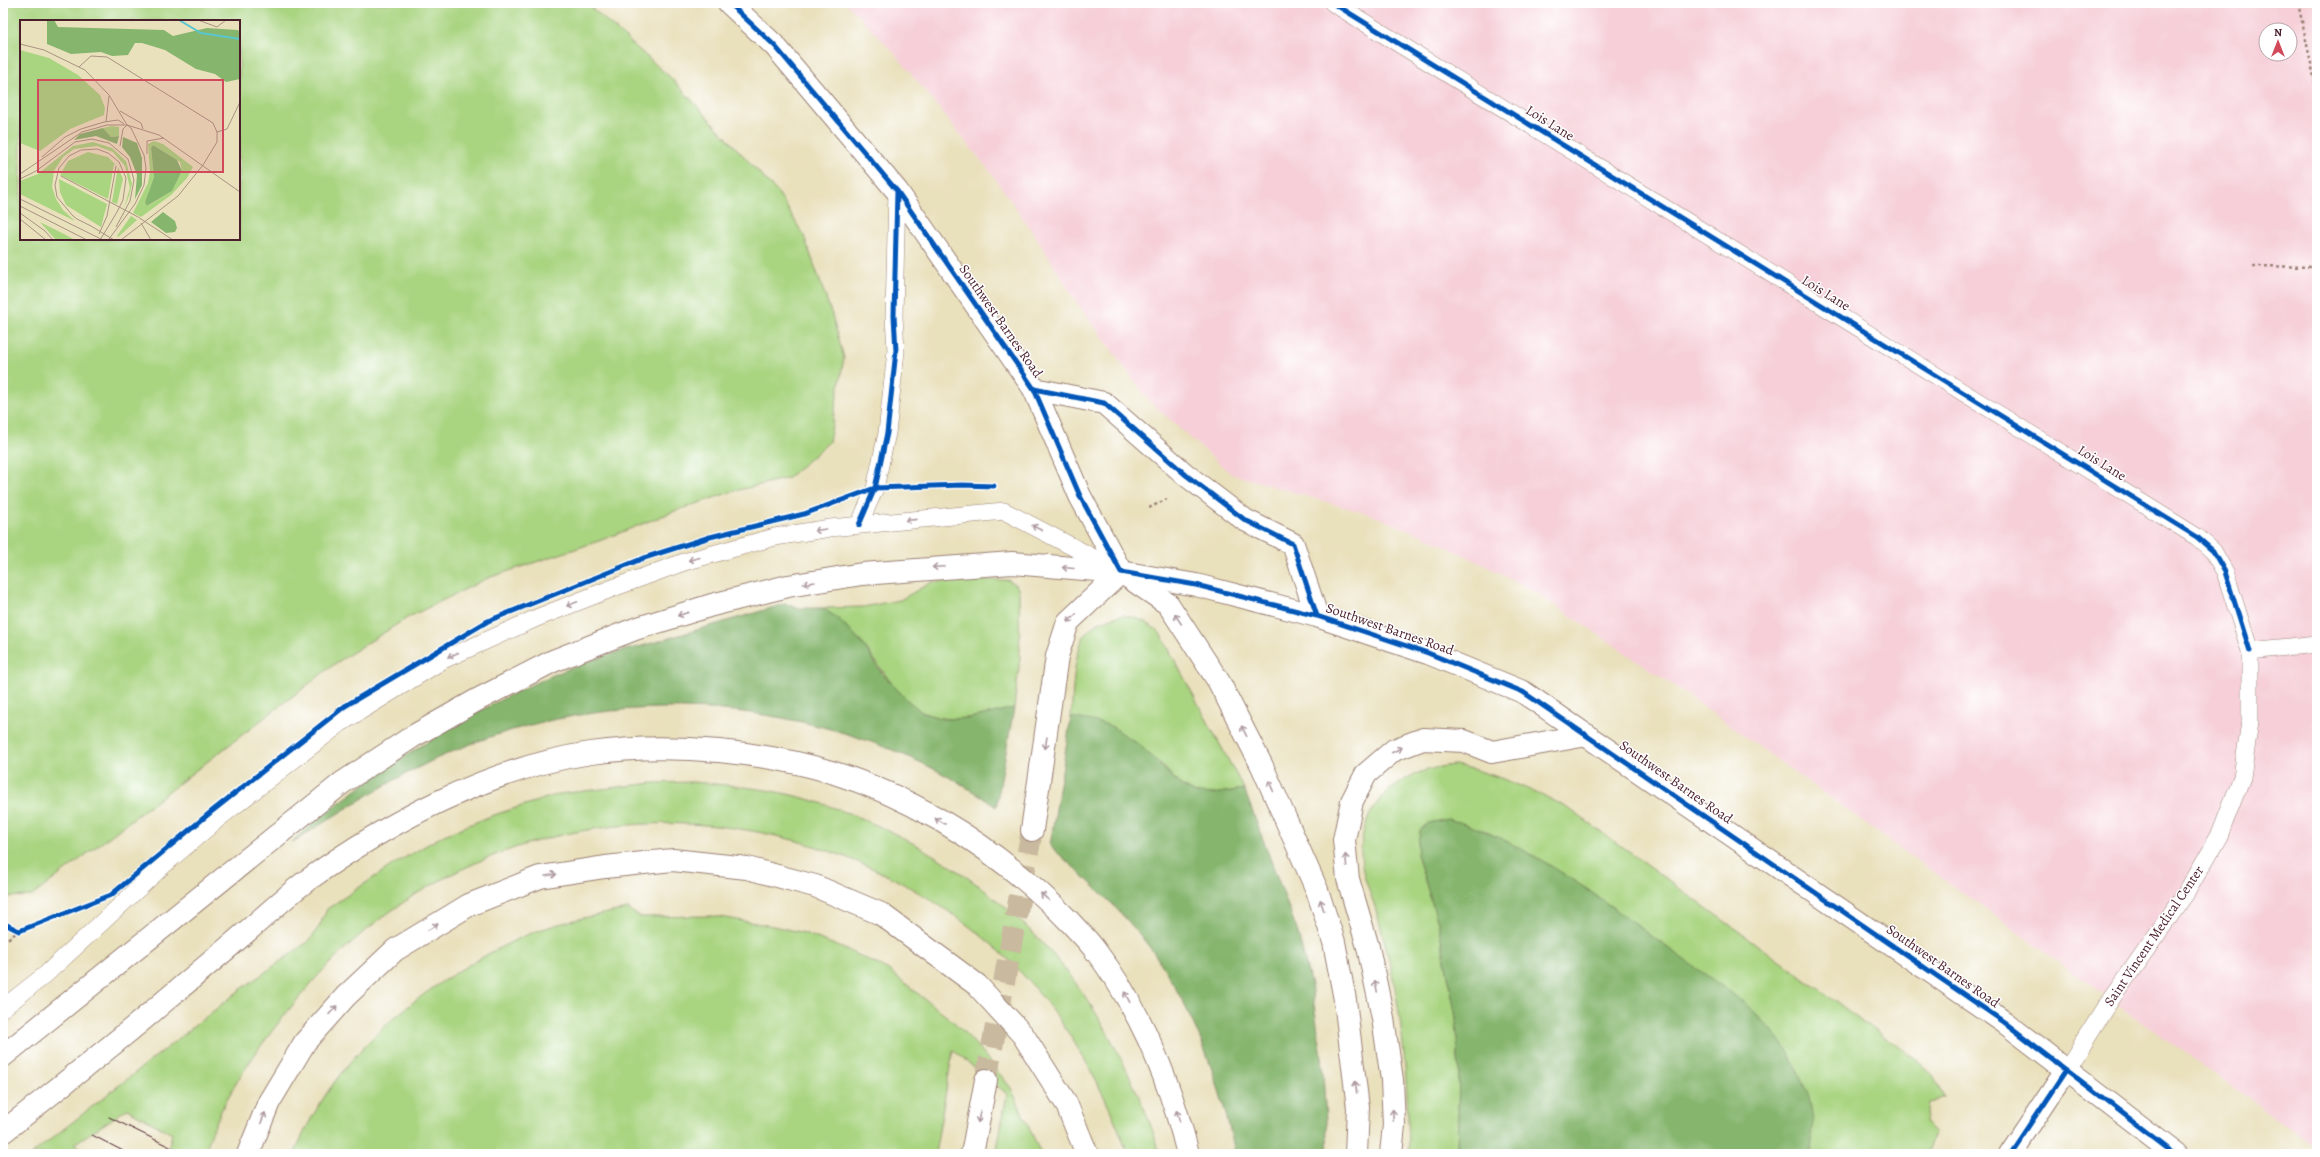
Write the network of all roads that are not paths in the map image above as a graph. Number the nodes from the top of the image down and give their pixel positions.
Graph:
1 (728, 3) edge
2 (1333, 3) edge
3 (897, 191) junction
4 (1034, 389) junction
5 (859, 525) junction
6 (1121, 572) junction
7 (1317, 616) junction
8 (2317, 644) edge
9 (2250, 651) junction
10 (1587, 735) junction
11 (1032, 830) tunnel mouth
12 (3, 1008) edge
13 (3, 1056) edge
14 (2066, 1070) junction
15 (986, 1080) tunnel mouth
16 (3, 1132) edge
17 (248, 1154) edge
18 (972, 1154) edge
19 (1087, 1154) edge
20 (1188, 1154) edge
21 (1356, 1154) edge
22 (1390, 1154) edge
23 (2010, 1154) edge
24 (2176, 1154) edge

1 - 3 main road, Southwest Barnes Road
2 - 9 lane, Lois Lane
3 - 4 main road, Southwest Barnes Road
3 - 5 lane
4 - 6 main road, Southwest Barnes Road
4 - 7 main road
6 -> 5 lane
5 -> 12 lane
6 - 7 main road, Southwest Barnes Road
6 -> 11 main road
6 -> 13 main road
21 -> 6 main road
7 - 10 main road, Southwest Barnes Road
8 - 9 lane
9 - 14 lane, Saint Vincent Medical Center
10 - 14 main road, Southwest Barnes Road
22 -> 10 main road
14 - 23 main road
14 - 24 main road, Southwest Barnes Road
15 -> 18 main road
20 -> 16 main road
17 -> 19 main road

